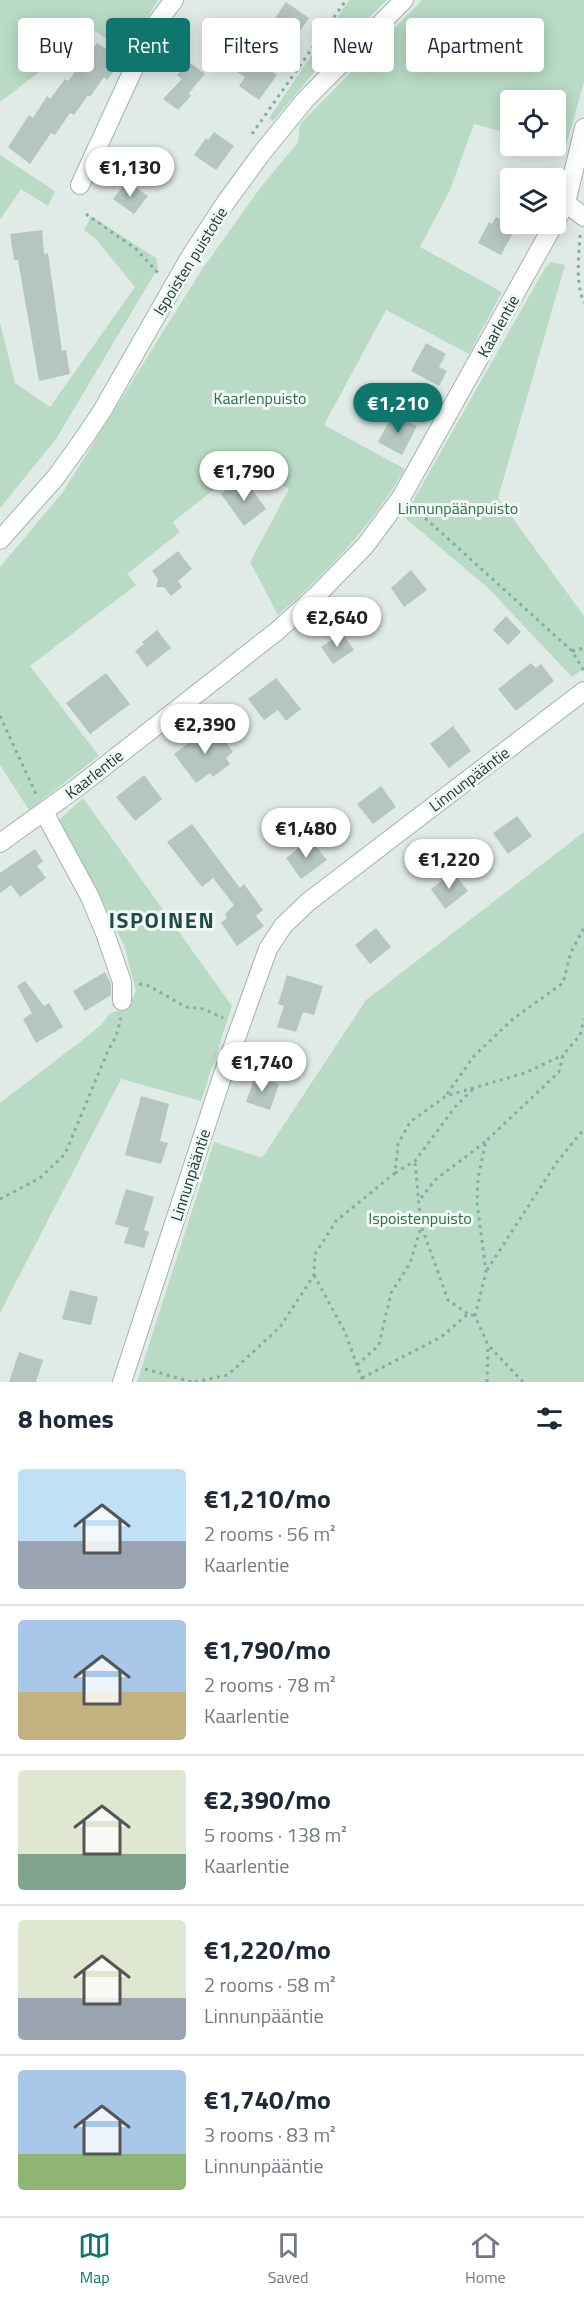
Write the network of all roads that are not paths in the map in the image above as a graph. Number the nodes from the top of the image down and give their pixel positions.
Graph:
1 (174, 0) edge
2 (404, 0) edge
3 (584, 128) edge
4 (80, 185) dead end
5 (566, 202) joint
6 (582, 226) edge
7 (549, 234) edge
8 (0, 540) edge
9 (584, 691) edge
10 (44, 812) junction
11 (0, 843) edge
12 (122, 1001) road end
13 (124, 1377) edge

1 - 4 street
2 - 8 street, Ispoisten puistotie
3 - 5 street, Kaarlentie
5 - 6 street
7 - 10 street, Kaarlentie
9 - 13 street, Linnunpääntie
10 - 11 street, Kaarlentie
10 - 12 street

